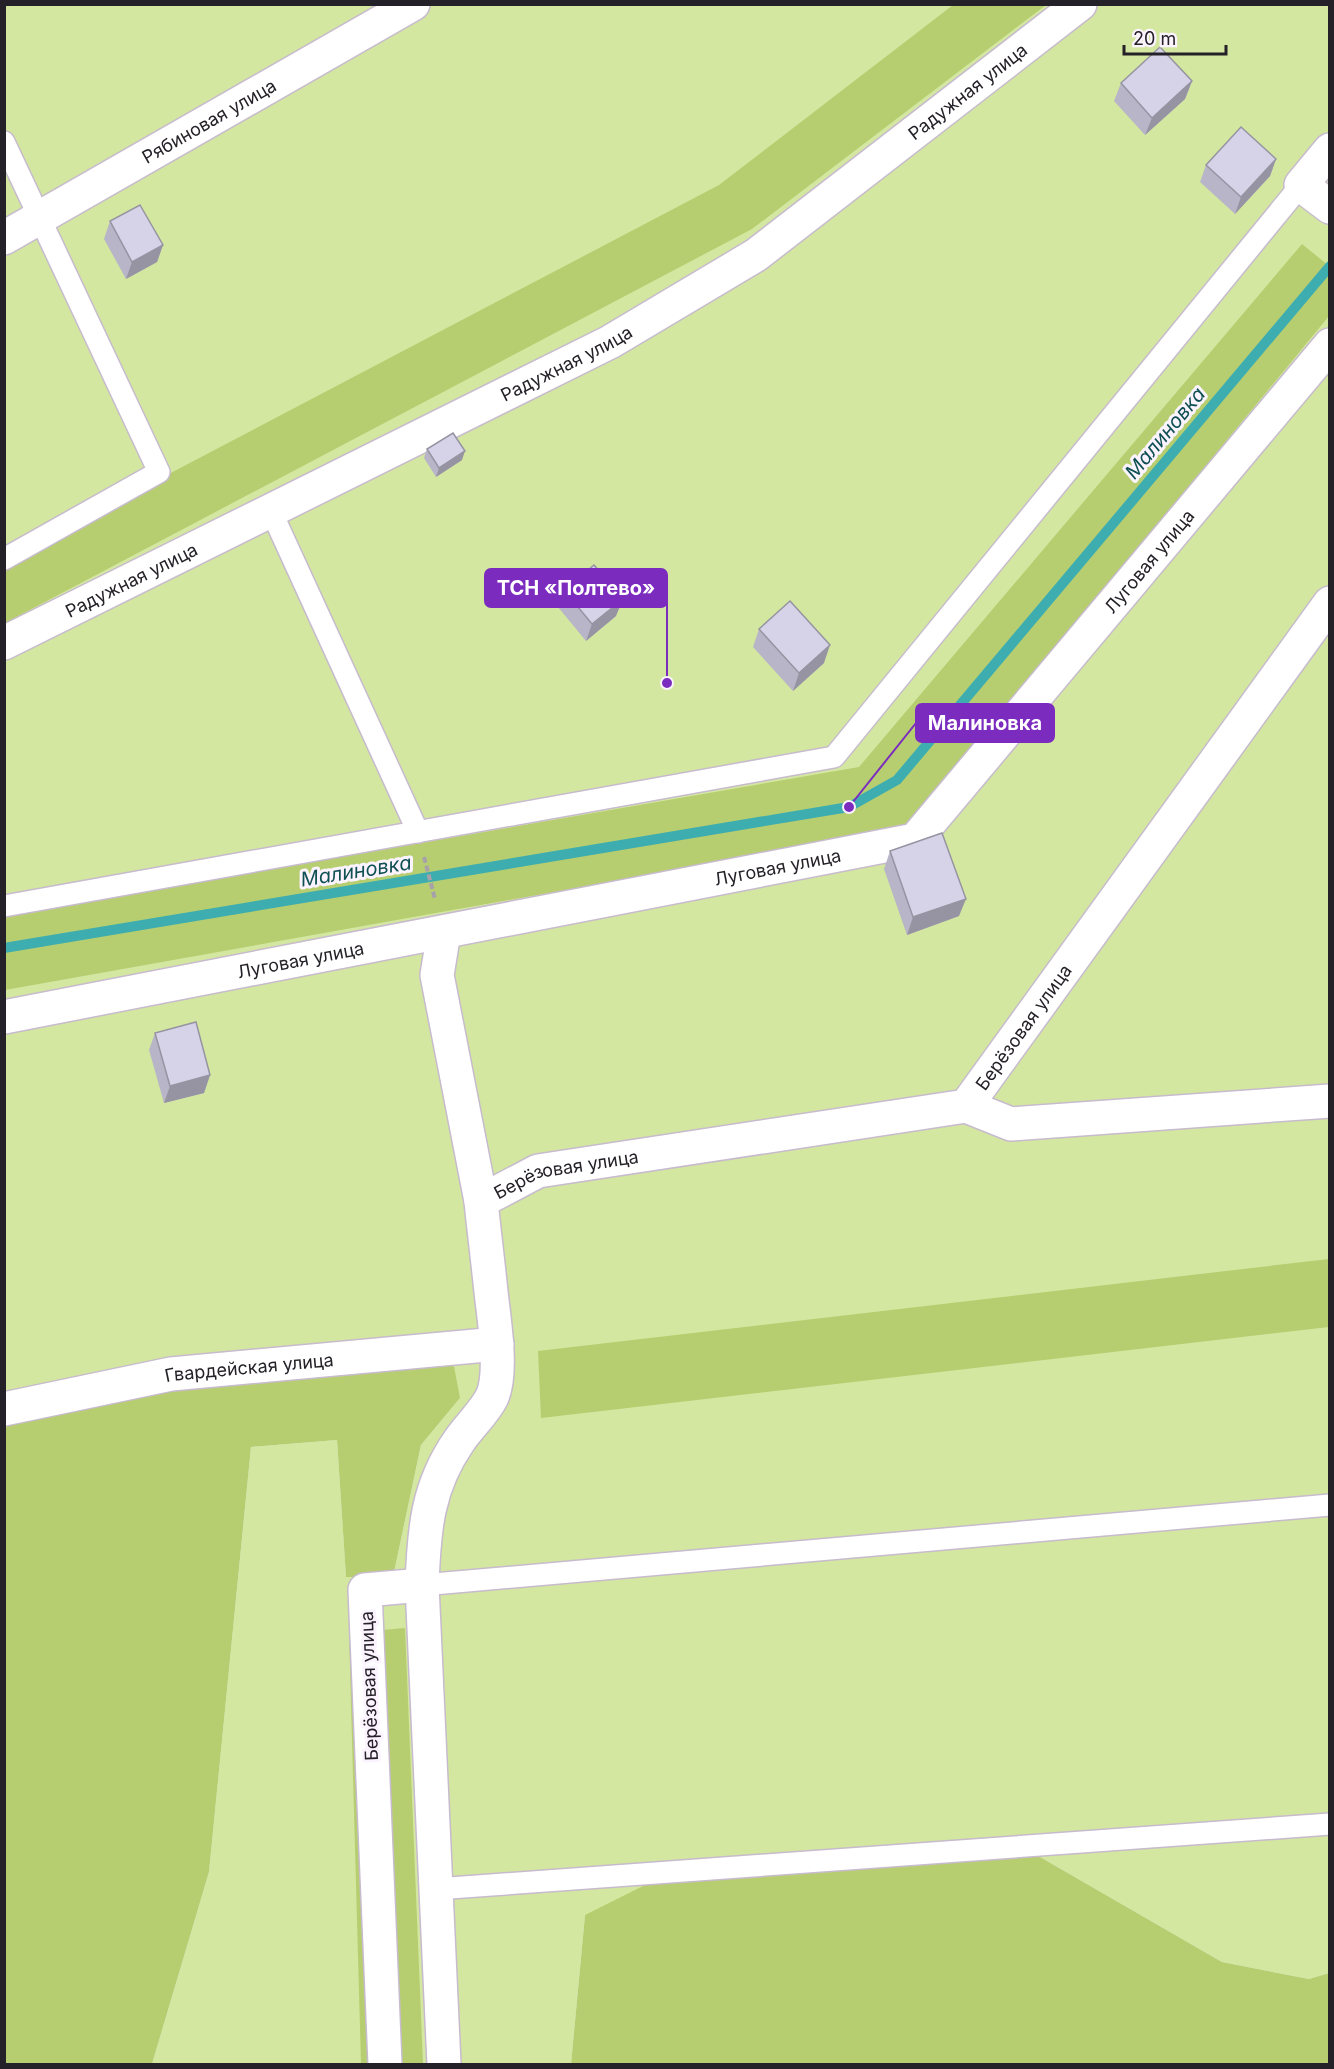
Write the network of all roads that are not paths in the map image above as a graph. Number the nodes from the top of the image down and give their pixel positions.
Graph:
1 (413, 4) edge
2 (1080, 4) edge
3 (4, 142) edge
4 (1329, 150) edge
5 (1301, 185) junction
6 (1329, 207) edge
7 (40, 218) junction
8 (4, 238) edge
9 (1329, 345) edge
10 (271, 511) junction
11 (4, 559) edge
12 (1329, 603) edge
13 (4, 643) edge
14 (418, 832) junction
15 (4, 906) edge
16 (444, 932) junction
17 (4, 1017) edge
18 (1329, 1101) edge
19 (966, 1106) junction
20 (481, 1201) junction
21 (497, 1344) junction
22 (4, 1409) edge
23 (1329, 1505) edge
24 (422, 1585) junction
25 (1329, 1824) edge
26 (436, 1889) junction
27 (385, 2064) edge
28 (444, 2064) edge

1 - 7 street, Рябиновая улица
2 - 10 street, Радужная улица
3 - 7 lane
4 - 5 street
5 - 6 street
5 - 14 lane
7 - 8 street, Рябиновая улица
7 - 11 lane
9 - 16 street, Луговая улица
10 - 13 street, Радужная улица
10 - 14 lane
12 - 19 street, Берёзовая улица
14 - 15 lane
16 - 17 street, Луговая улица
16 - 20 street
18 - 19 street
19 - 20 street, Берёзовая улица
20 - 21 street, Берёзовая улица
21 - 22 street, Гвардейская улица
21 - 24 street, Берёзовая улица
23 - 24 lane
24 - 26 street
24 - 27 street, Берёзовая улица
25 - 26 lane
26 - 28 street

